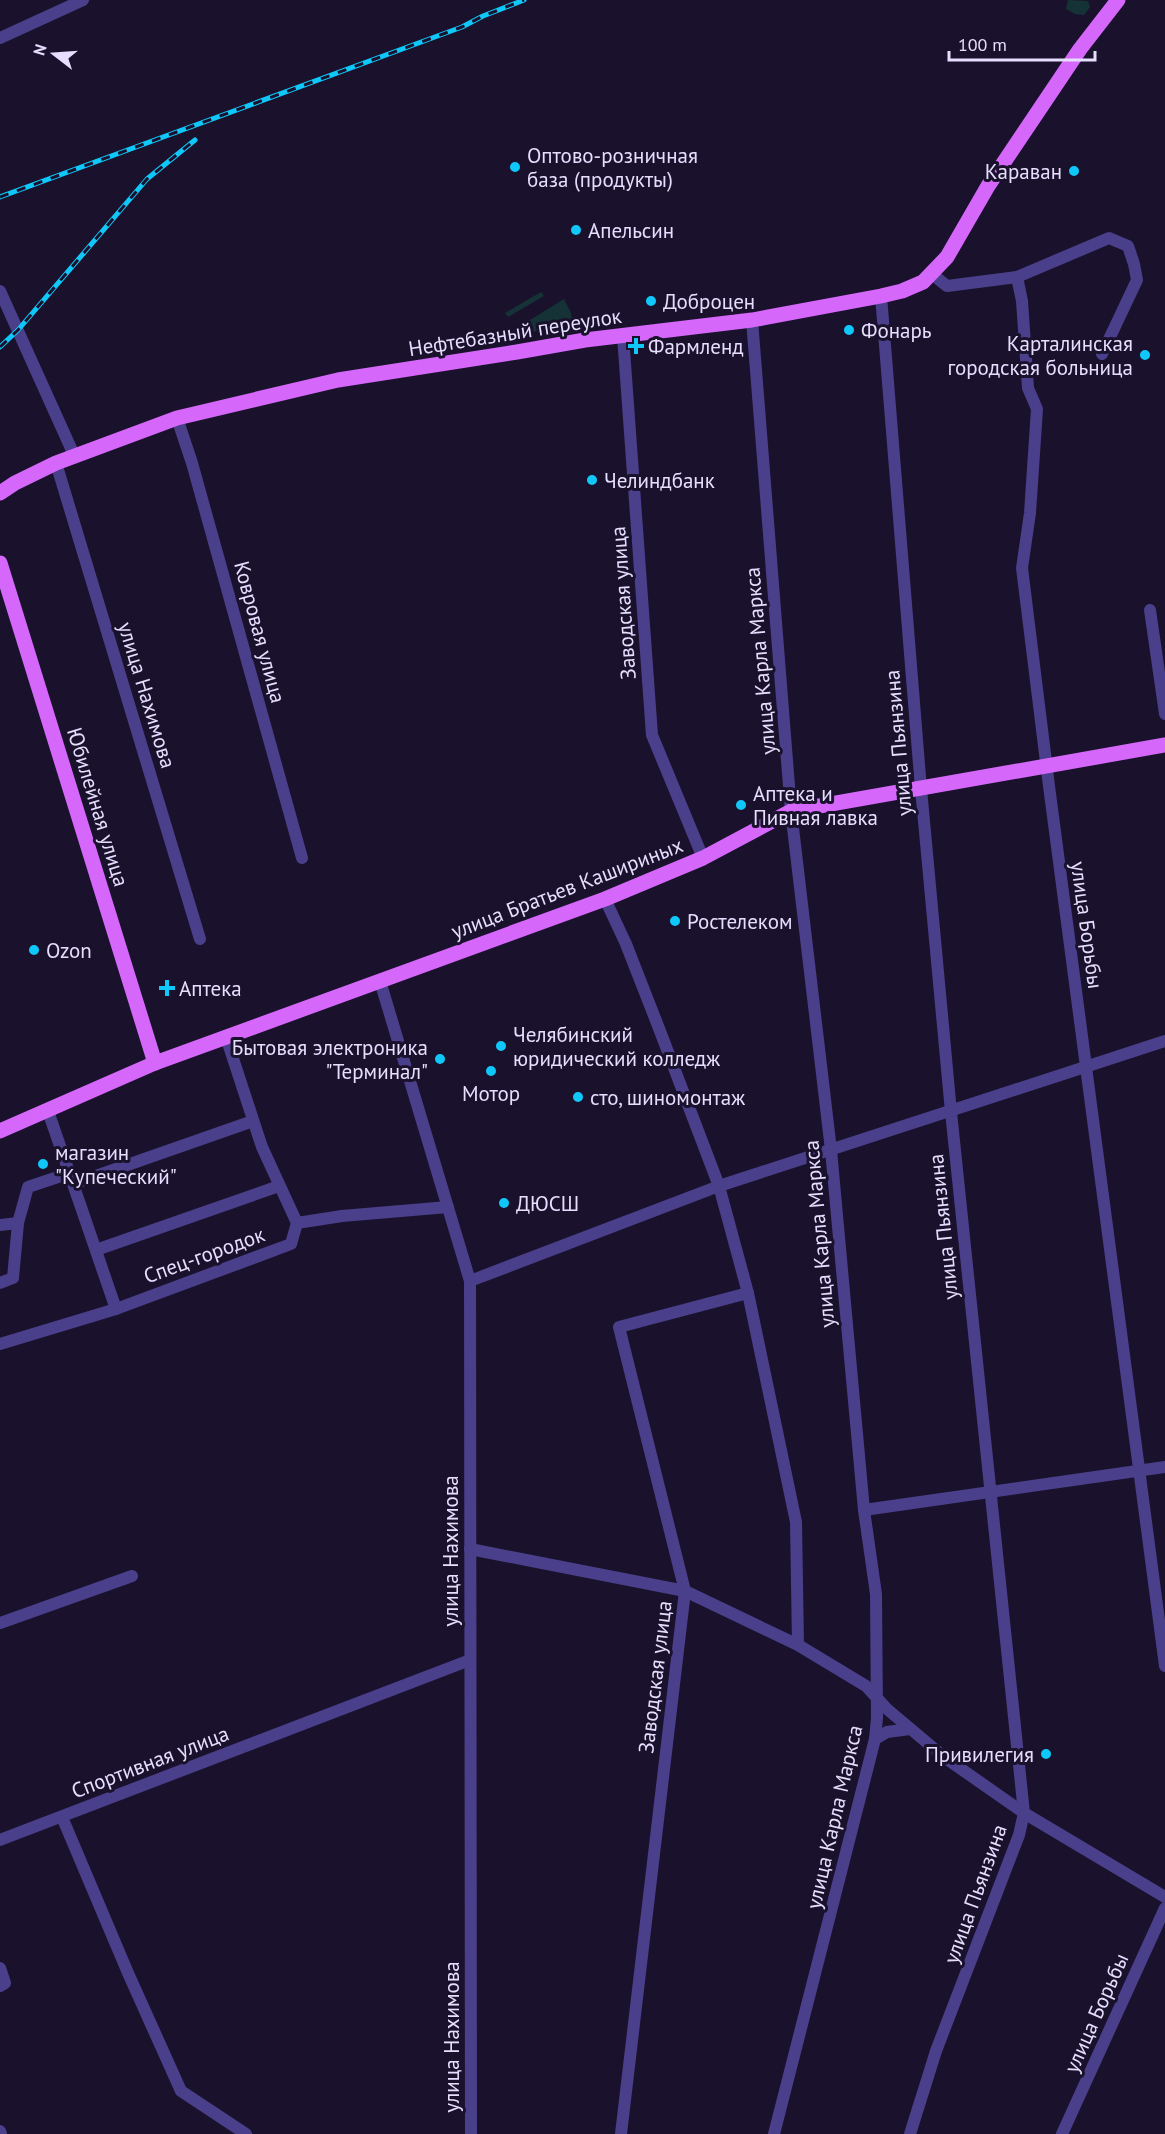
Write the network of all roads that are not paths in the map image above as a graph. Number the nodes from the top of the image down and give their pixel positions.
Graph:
1 (83, 0) edge
2 (1118, 0) edge
3 (0, 38) edge
4 (932, 274) junction
5 (1017, 277) junction
6 (0, 291) edge
7 (881, 296) junction
8 (752, 320) junction
9 (623, 336) junction
10 (1102, 354) dead end
11 (177, 418) junction
12 (74, 455) junction
13 (56, 463) junction
14 (0, 493) edge
15 (0, 563) edge
16 (1150, 610) dead end
17 (1165, 714) edge
18 (1165, 745) edge
19 (1046, 766) junction
20 (921, 789) junction
21 (791, 811) junction
22 (302, 858) dead end
23 (703, 858) junction
24 (605, 899) junction
25 (200, 939) dead end
26 (380, 981) junction
27 (226, 1037) junction
28 (1165, 1041) edge
29 (155, 1063) junction
30 (1086, 1067) junction
31 (48, 1111) junction
32 (951, 1112) junction
33 (253, 1121) junction
34 (0, 1131) edge
35 (831, 1150) junction
36 (72, 1179) junction
37 (279, 1186) junction
38 (719, 1186) junction
39 (448, 1207) junction
40 (18, 1223) junction
41 (297, 1223) junction
42 (0, 1225) edge
43 (96, 1250) junction
44 (470, 1281) junction
45 (0, 1282) edge
46 (747, 1293) junction
47 (116, 1308) junction
48 (0, 1344) edge
49 (1165, 1467) edge
50 (1139, 1471) junction
51 (991, 1494) junction
52 (864, 1510) junction
53 (470, 1549) junction
54 (132, 1576) dead end
55 (685, 1592) junction
56 (0, 1623) edge
57 (798, 1645) junction
58 (470, 1660) junction
59 (1165, 1666) edge
60 (876, 1695) junction
61 (910, 1729) junction
62 (875, 1739) junction
63 (1024, 1813) junction
64 (62, 1817) junction
65 (0, 1840) edge
66 (1165, 1897) edge
67 (1165, 1908) edge
68 (0, 1968) edge
69 (0, 1986) edge
70 (246, 2134) edge
71 (471, 2134) edge
72 (621, 2134) edge
73 (774, 2134) edge
74 (910, 2134) edge
75 (1062, 2134) edge

1 - 3 street
2 - 4 main road, Нефтебазный переулок
4 - 5 street
4 - 7 main road, Нефтебазный переулок
5 - 10 street
5 - 19 street, улица Борьбы
6 - 12 street
7 - 8 main road, Нефтебазный переулок
7 - 20 street, улица Пьянзина
8 - 9 main road, Нефтебазный переулок
8 - 21 street, улица Карла Маркса
9 - 11 main road, Нефтебазный переулок
9 - 23 street, Заводская улица
11 - 12 main road, Нефтебазный переулок
11 - 22 street, Ковровая улица
12 - 13 main road, Нефтебазный переулок
13 - 14 main road, Нефтебазный переулок
13 - 25 street, улица Нахимова
15 - 29 main road, Юбилейная улица
16 - 17 street
18 - 19 main road, улица Братьев Кашириных
19 - 20 main road, улица Братьев Кашириных
19 - 30 street, улица Борьбы
20 - 21 main road, улица Братьев Кашириных
20 - 32 street, улица Пьянзина
21 - 23 main road, улица Братьев Кашириных
21 - 35 street, улица Карла Маркса
23 - 24 main road, улица Братьев Кашириных
24 - 26 main road, улица Братьев Кашириных
24 - 38 street
26 - 27 main road, улица Братьев Кашириных
26 - 39 street, улица Нахимова
27 - 29 main road, улица Братьев Кашириных
27 - 33 street
28 - 30 street
29 - 31 main road, улица Братьев Кашириных
30 - 32 street
30 - 50 street, улица Борьбы
31 - 34 main road, улица Братьев Кашириных
31 - 36 street
32 - 35 street
32 - 51 street, улица Пьянзина
33 - 36 street
33 - 37 street
35 - 38 street
35 - 52 street, улица Карла Маркса
36 - 40 street
36 - 43 street
37 - 41 street
37 - 43 street
38 - 44 street
38 - 46 street
39 - 41 street
39 - 44 street, улица Нахимова
40 - 42 street
40 - 45 street
41 - 47 street, Спец-городок
43 - 47 street
44 - 53 street, улица Нахимова
46 - 55 street, Заводская улица
46 - 57 street
47 - 48 street, Спец-городок
49 - 50 street
50 - 51 street
50 - 59 street, улица Борьбы
51 - 52 street
51 - 63 street, улица Пьянзина
52 - 60 street, улица Карла Маркса
53 - 55 street
53 - 58 street, улица Нахимова
54 - 56 street
55 - 57 street
55 - 72 street, Заводская улица
57 - 60 street
58 - 64 street, Спортивная улица
58 - 71 street, улица Нахимова
60 - 61 street
60 - 62 street, улица Карла Маркса
61 - 62 street
61 - 63 street
62 - 73 street, улица Карла Маркса
63 - 66 street
63 - 74 street, улица Пьянзина
64 - 65 street
64 - 70 street, Спортивная улица
67 - 75 street, улица Борьбы
68 - 69 street

